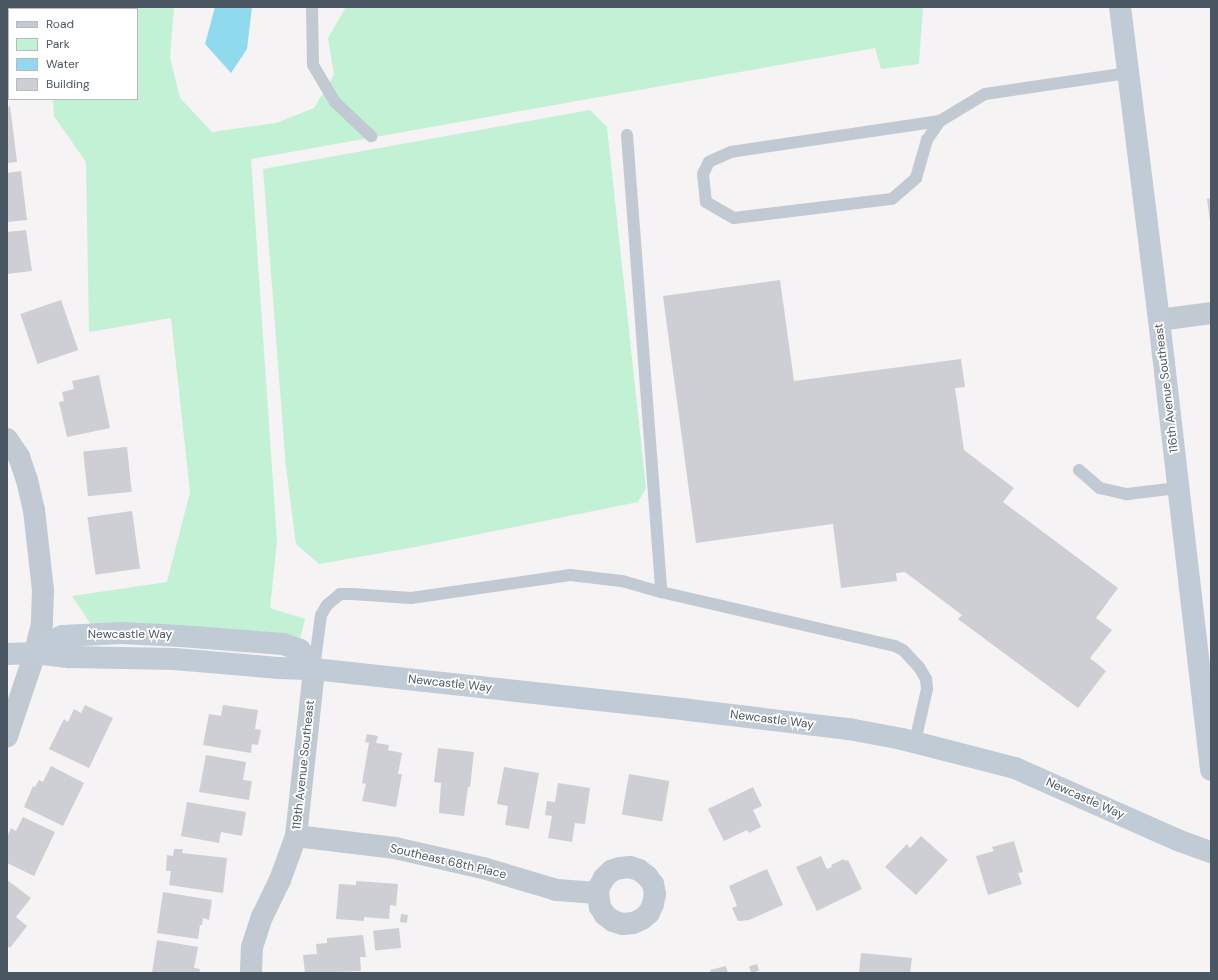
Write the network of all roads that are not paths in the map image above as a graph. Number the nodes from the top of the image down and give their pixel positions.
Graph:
1 (312, 7) edge
2 (1120, 7) edge
3 (1128, 73) junction
4 (940, 121) junction
5 (628, 135) dead end
6 (371, 136) dead end
7 (1211, 313) edge
8 (1159, 320) junction
9 (7, 439) edge
10 (1079, 470) dead end
11 (1178, 488) junction
12 (661, 592) junction
13 (35, 653) junction
14 (7, 654) edge
15 (314, 669) junction
16 (7, 736) edge
17 (915, 742) junction
18 (1211, 770) edge
19 (296, 836) junction
20 (1211, 852) edge
21 (598, 893) junction
22 (251, 973) edge

1 - 6 lane
2 - 3 main road, 116th Avenue Southeast
3 - 4 lane
3 - 8 main road, 116th Avenue Southeast
4 - 4 lane
5 - 12 lane
7 - 8 street
8 - 11 main road, 116th Avenue Southeast
9 - 13 street
10 - 11 lane
11 - 18 main road, 116th Avenue Southeast
12 - 15 lane
12 - 17 lane
13 - 14 main road, Newcastle Way
13 - 15 main road, Newcastle Way
13 - 16 street
15 - 17 main road, Newcastle Way
15 - 19 street, 119th Avenue Southeast
17 - 20 main road, Newcastle Way
19 - 21 street, Southeast 68th Place
19 - 22 street, 119th Avenue Southeast
21 - 21 street

